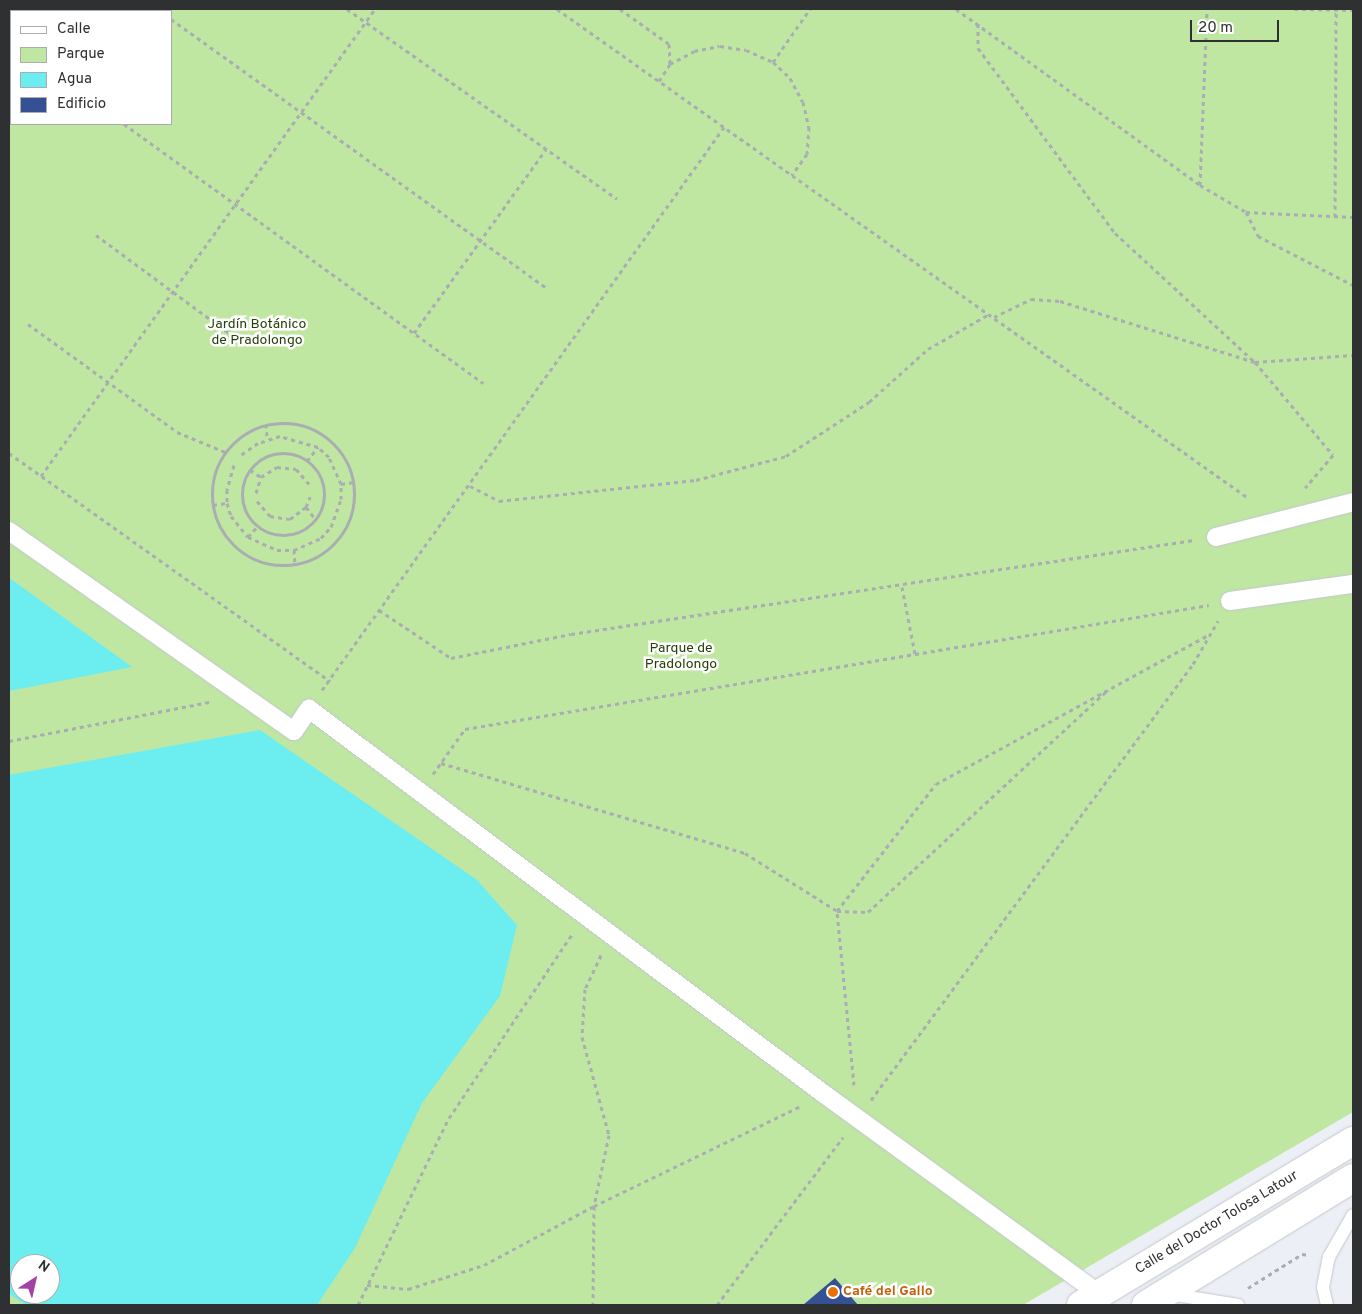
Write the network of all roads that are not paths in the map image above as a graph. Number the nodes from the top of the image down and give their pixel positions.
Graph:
1 (1353, 502) edge
2 (9, 530) edge
3 (1216, 537) road end
4 (1353, 584) edge
5 (1230, 601) road end
6 (1353, 1141) edge
7 (1353, 1178) edge
8 (1353, 1215) edge
9 (1156, 1299) edge
10 (1090, 1300) edge
11 (1238, 1305) edge
12 (1327, 1305) edge

1 - 3 street
2 - 10 street
4 - 5 street
6 - 10 street, Calle del Doctor Tolosa Latour
7 - 9 street
8 - 12 lane
9 - 11 lane

